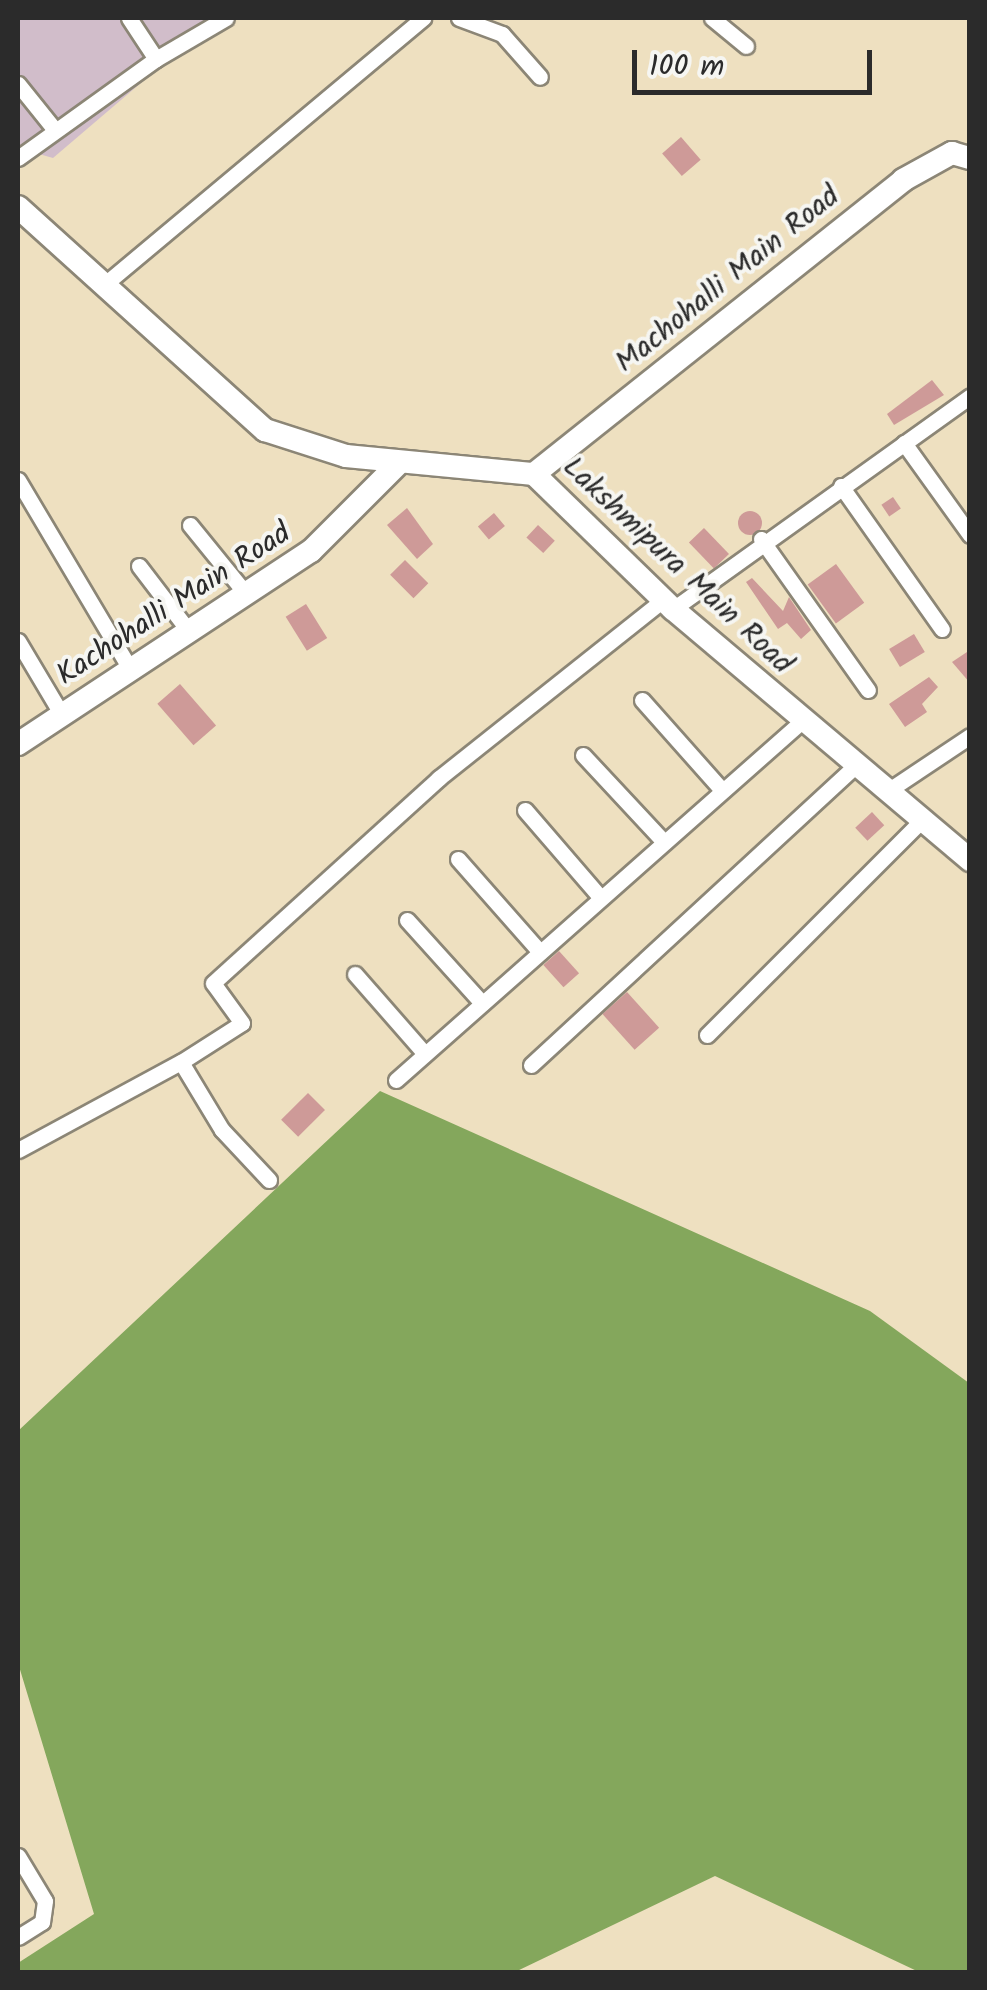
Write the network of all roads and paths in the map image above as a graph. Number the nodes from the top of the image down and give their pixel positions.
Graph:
1 (128, 18) edge
2 (424, 18) edge
3 (460, 18) edge
4 (712, 18) edge
5 (218, 20) edge
6 (746, 46) dead end
7 (156, 60) junction
8 (540, 77) dead end
9 (18, 84) edge
10 (55, 130) junction
11 (18, 158) edge
12 (970, 158) edge
13 (18, 207) edge
14 (105, 284) junction
15 (969, 398) edge
16 (904, 443) junction
17 (398, 464) junction
18 (534, 474) junction
19 (18, 480) edge
20 (841, 486) junction
21 (190, 525) dead end
22 (970, 536) edge
23 (761, 539) junction
24 (139, 566) dead end
25 (246, 594) junction
26 (668, 604) junction
27 (942, 629) dead end
28 (188, 630) junction
29 (18, 640) edge
30 (130, 667) junction
31 (868, 690) dead end
32 (642, 700) dead end
33 (62, 715) junction
34 (802, 721) junction
35 (970, 736) edge
36 (18, 744) edge
37 (584, 755) dead end
38 (856, 765) junction
39 (722, 790) junction
40 (889, 790) junction
41 (525, 810) dead end
42 (922, 820) junction
43 (664, 842) junction
44 (458, 859) dead end
45 (970, 860) edge
46 (601, 898) junction
47 (407, 920) dead end
48 (540, 952) junction
49 (355, 974) dead end
50 (482, 1004) junction
51 (707, 1035) dead end
52 (426, 1054) junction
53 (182, 1062) junction
54 (530, 1065) dead end
55 (396, 1080) dead end
56 (18, 1150) edge
57 (269, 1180) dead end
58 (18, 1856) edge
59 (18, 1937) edge

1 - 7 street
2 - 14 street
3 - 8 street
4 - 6 street
5 - 7 street
7 - 10 street
9 - 10 street
10 - 11 street
12 - 18 main road, Machohalli Main Road
13 - 14 main road, Lakshmipura Main Road
14 - 17 main road, Lakshmipura Main Road
15 - 16 street
16 - 20 street
16 - 22 street
17 - 18 main road, Lakshmipura Main Road
17 - 25 main road, Kachohalli Main Road
18 - 26 main road, Lakshmipura Main Road
19 - 30 street
20 - 23 street
20 - 27 street
21 - 25 street
23 - 26 street
23 - 31 street
24 - 28 street
25 - 28 main road, Kachohalli Main Road
26 - 34 main road, Lakshmipura Main Road
26 - 53 street
28 - 30 main road, Kachohalli Main Road
29 - 33 street
30 - 33 main road, Kachohalli Main Road
32 - 39 street
33 - 36 main road, Kachohalli Main Road
34 - 38 main road, Lakshmipura Main Road
34 - 39 street
35 - 40 street
37 - 43 street
38 - 40 main road, Lakshmipura Main Road
38 - 54 street
39 - 43 street
40 - 42 main road, Lakshmipura Main Road
41 - 46 street
42 - 45 main road, Lakshmipura Main Road
42 - 51 street
43 - 46 street
44 - 48 street
46 - 48 street
47 - 50 street
48 - 50 street
49 - 52 street
50 - 52 street
52 - 55 street
53 - 56 street
53 - 57 street
58 - 59 street

